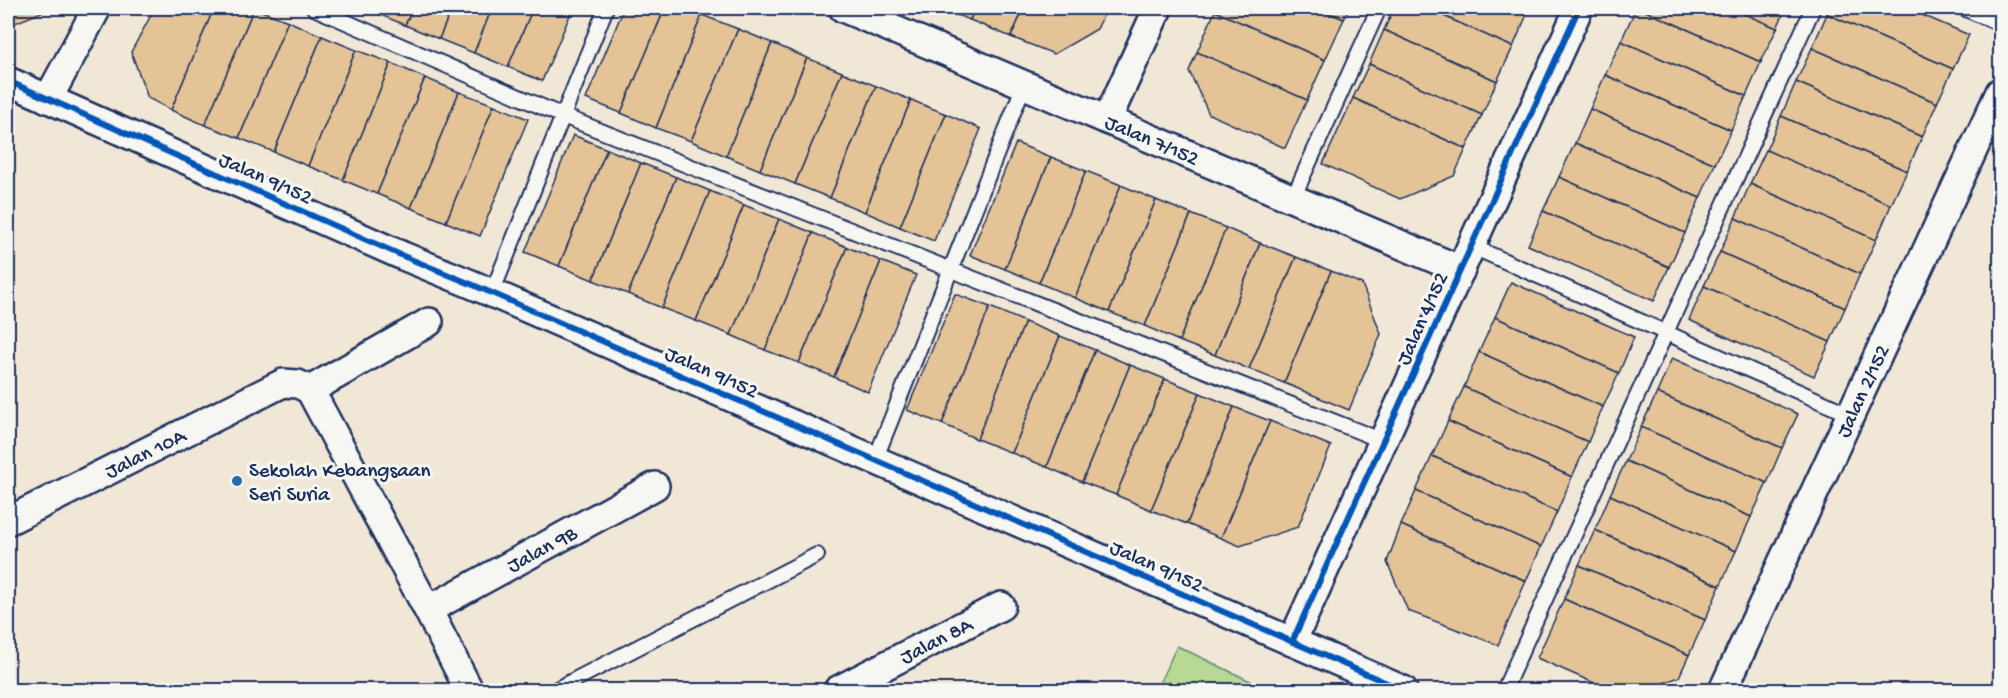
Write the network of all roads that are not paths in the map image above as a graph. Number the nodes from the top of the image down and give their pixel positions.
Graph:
1 (97, 8) edge
2 (314, 8) edge
3 (606, 8) edge
4 (843, 8) edge
5 (1158, 8) edge
6 (1379, 8) edge
7 (1579, 8) edge
8 (1813, 8) edge
9 (1964, 8) edge
10 (2001, 24) edge
11 (8, 81) edge
12 (1024, 84) junction
13 (2001, 92) edge
14 (48, 99) junction
15 (563, 116) junction
16 (1107, 120) junction
17 (1293, 198) junction
18 (1466, 258) junction
19 (951, 270) junction
20 (492, 293) junction
21 (429, 322) dead end
22 (1666, 333) junction
23 (310, 390) junction
24 (1851, 415) junction
25 (1383, 441) junction
26 (875, 460) junction
27 (655, 486) dead end
28 (8, 521) edge
29 (817, 555) dead end
30 (1001, 606) dead end
31 (428, 610) junction
32 (1292, 642) junction
33 (853, 687) edge
34 (469, 690) edge
35 (555, 690) edge
36 (1403, 690) edge
37 (1504, 690) edge
38 (1723, 690) edge

1 - 14 street
2 - 15 lane
3 - 15 lane
4 - 12 street, Jalan 7/152
5 - 16 street
6 - 17 lane
7 - 18 street, Jalan 4/152
8 - 22 lane
9 - 10 lane
11 - 14 street, Jalan 9/152
12 - 16 street, Jalan 7/152
12 - 19 lane
13 - 24 street, Jalan 2/152
14 - 20 street, Jalan 9/152
15 - 19 lane
15 - 20 lane
16 - 17 street, Jalan 7/152
17 - 18 street, Jalan 7/152
18 - 22 lane
18 - 25 street, Jalan 4/152
19 - 25 lane
19 - 26 lane
20 - 26 street, Jalan 9/152
21 - 23 street
22 - 24 lane
22 - 37 lane
23 - 28 street, Jalan 10A
23 - 31 street
24 - 38 street, Jalan 2/152
25 - 32 street, Jalan 4/152
26 - 32 street, Jalan 9/152
27 - 31 street, Jalan 9B
29 - 35 lane
30 - 33 street, Jalan 8A
31 - 34 street
32 - 36 street, Jalan 9/152

